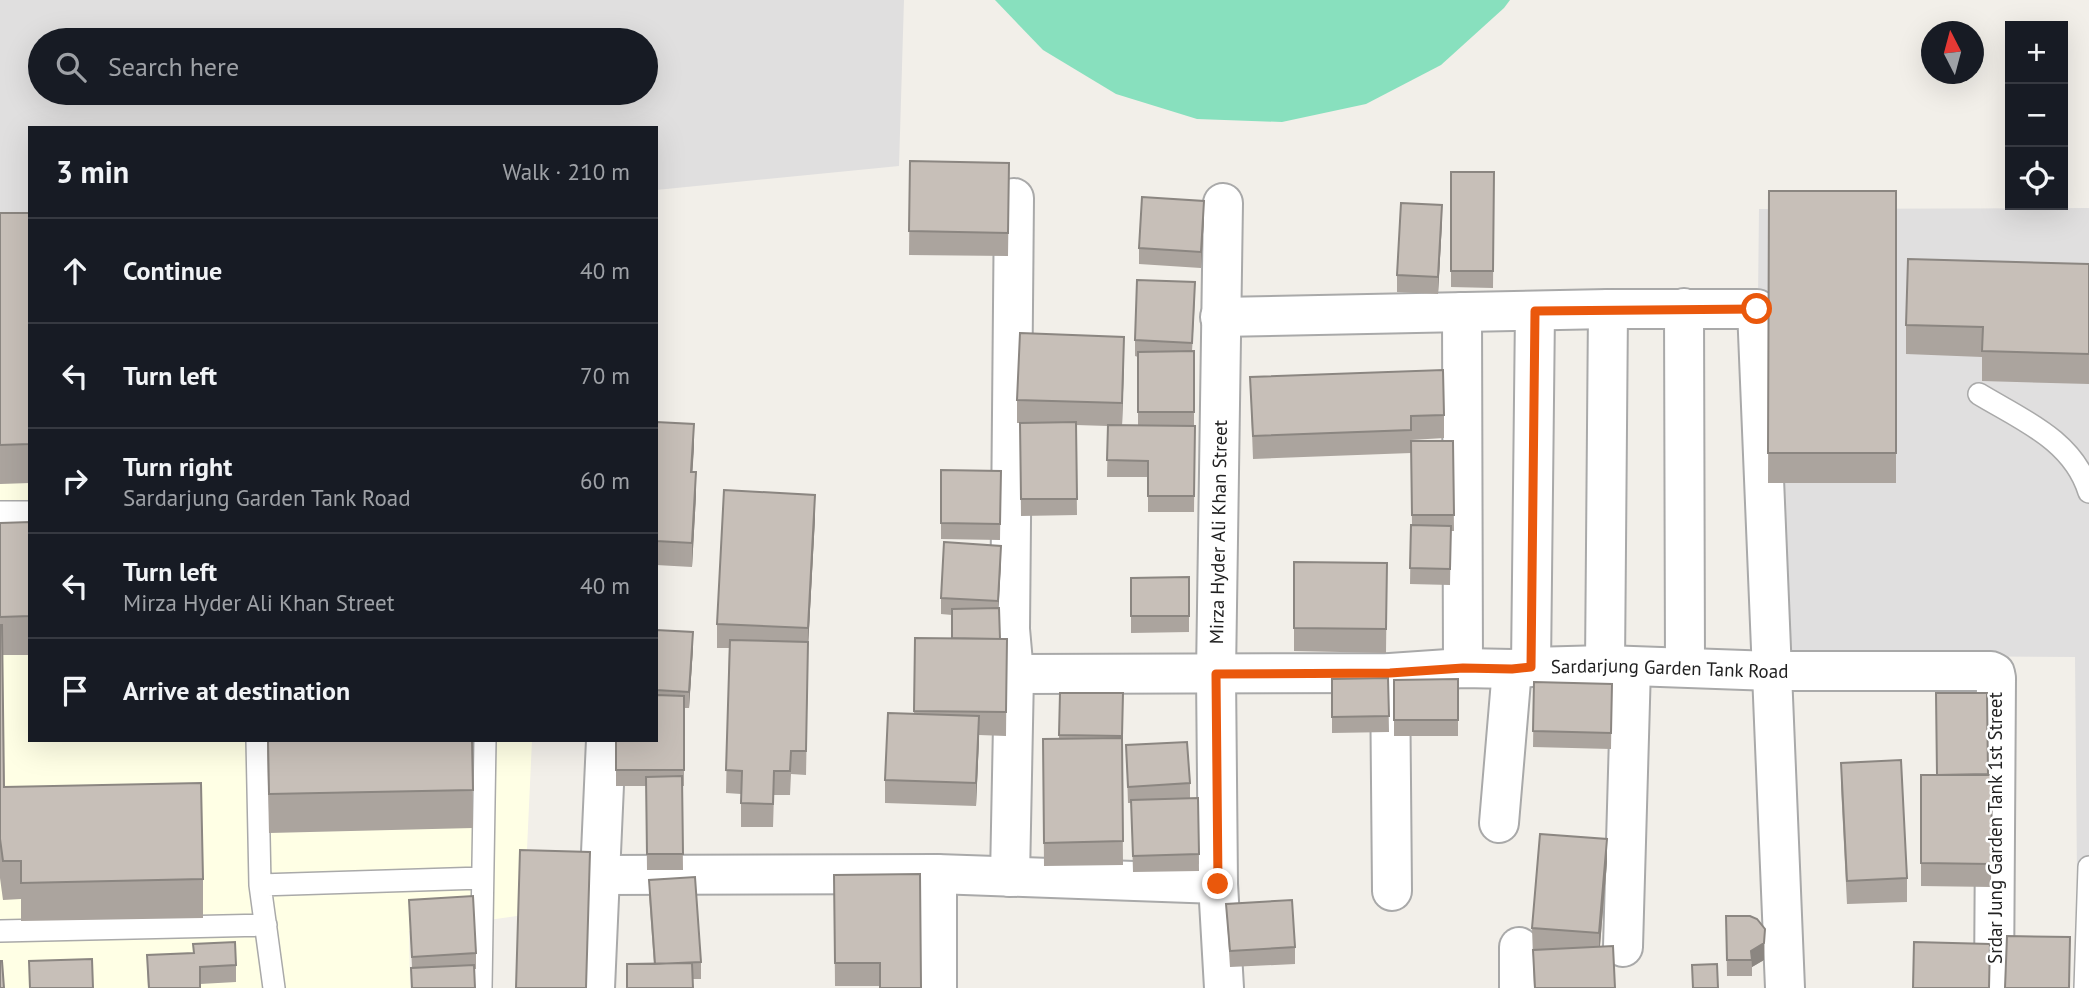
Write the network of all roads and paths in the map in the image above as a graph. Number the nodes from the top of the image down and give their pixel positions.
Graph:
1 (1014, 198) dead end
2 (1223, 203) dead end
3 (1684, 308) junction
4 (1608, 309) junction
5 (1535, 311) junction
6 (1462, 312) junction
7 (1220, 317) junction
8 (1979, 394) dead end
9 (2089, 492) edge
10 (0, 512) edge
11 (28, 512) edge
12 (1618, 666) junction
13 (1685, 667) junction
14 (1463, 668) junction
15 (1522, 668) junction
16 (1772, 671) junction
17 (1991, 671) joint
18 (1390, 673) junction
19 (1014, 674) junction
20 (1216, 674) junction
21 (257, 742) edge
22 (485, 742) edge
23 (606, 742) edge
24 (1499, 823) dead end
25 (2089, 867) edge
26 (937, 874) junction
27 (600, 875) junction
28 (1010, 877) junction
29 (482, 878) junction
30 (1218, 884) junction
31 (260, 885) junction
32 (1392, 891) dead end
33 (267, 925) junction
34 (0, 931) edge
35 (1520, 947) dead end
36 (1623, 947) dead end
37 (274, 988) edge
38 (481, 988) edge
39 (595, 988) edge
40 (937, 988) edge
41 (1224, 988) edge
42 (1519, 988) edge
43 (1785, 988) edge
44 (1994, 988) edge
45 (2085, 988) edge

1 - 19 street
2 - 7 street, Mirza Hyder Ali Khan Street
3 - 4 street
3 - 13 street
3 - 16 street
4 - 5 street
4 - 12 street
5 - 6 street
5 - 15 street
6 - 7 street
6 - 14 street
7 - 20 street, Mirza Hyder Ali Khan Street
8 - 9 lane
10 - 11 lane
12 - 13 street, Sardarjung Garden Tank Road
12 - 15 street, Sardarjung Garden Tank Road
12 - 36 street
13 - 16 street, Sardarjung Garden Tank Road
14 - 15 street, Sardarjung Garden Tank Road
14 - 18 street, Sardarjung Garden Tank Road
15 - 24 street
16 - 17 street, Sardarjung Garden Tank Road
16 - 43 street
17 - 44 street, Srdar Jung Garden Tank 1st Street
18 - 20 street, Sardarjung Garden Tank Road
18 - 32 street
19 - 20 street, Sardarjung Garden Tank Road
19 - 28 street
20 - 30 street, Mirza Hyder Ali Khan Street
21 - 31 lane
22 - 29 lane
23 - 27 street
25 - 45 lane
26 - 27 street
26 - 28 street
26 - 40 street
27 - 39 street
28 - 30 street
29 - 31 lane
29 - 38 lane
30 - 41 street, Mirza Hyder Ali Khan Street
31 - 33 lane
33 - 34 lane
33 - 37 lane
35 - 42 street

